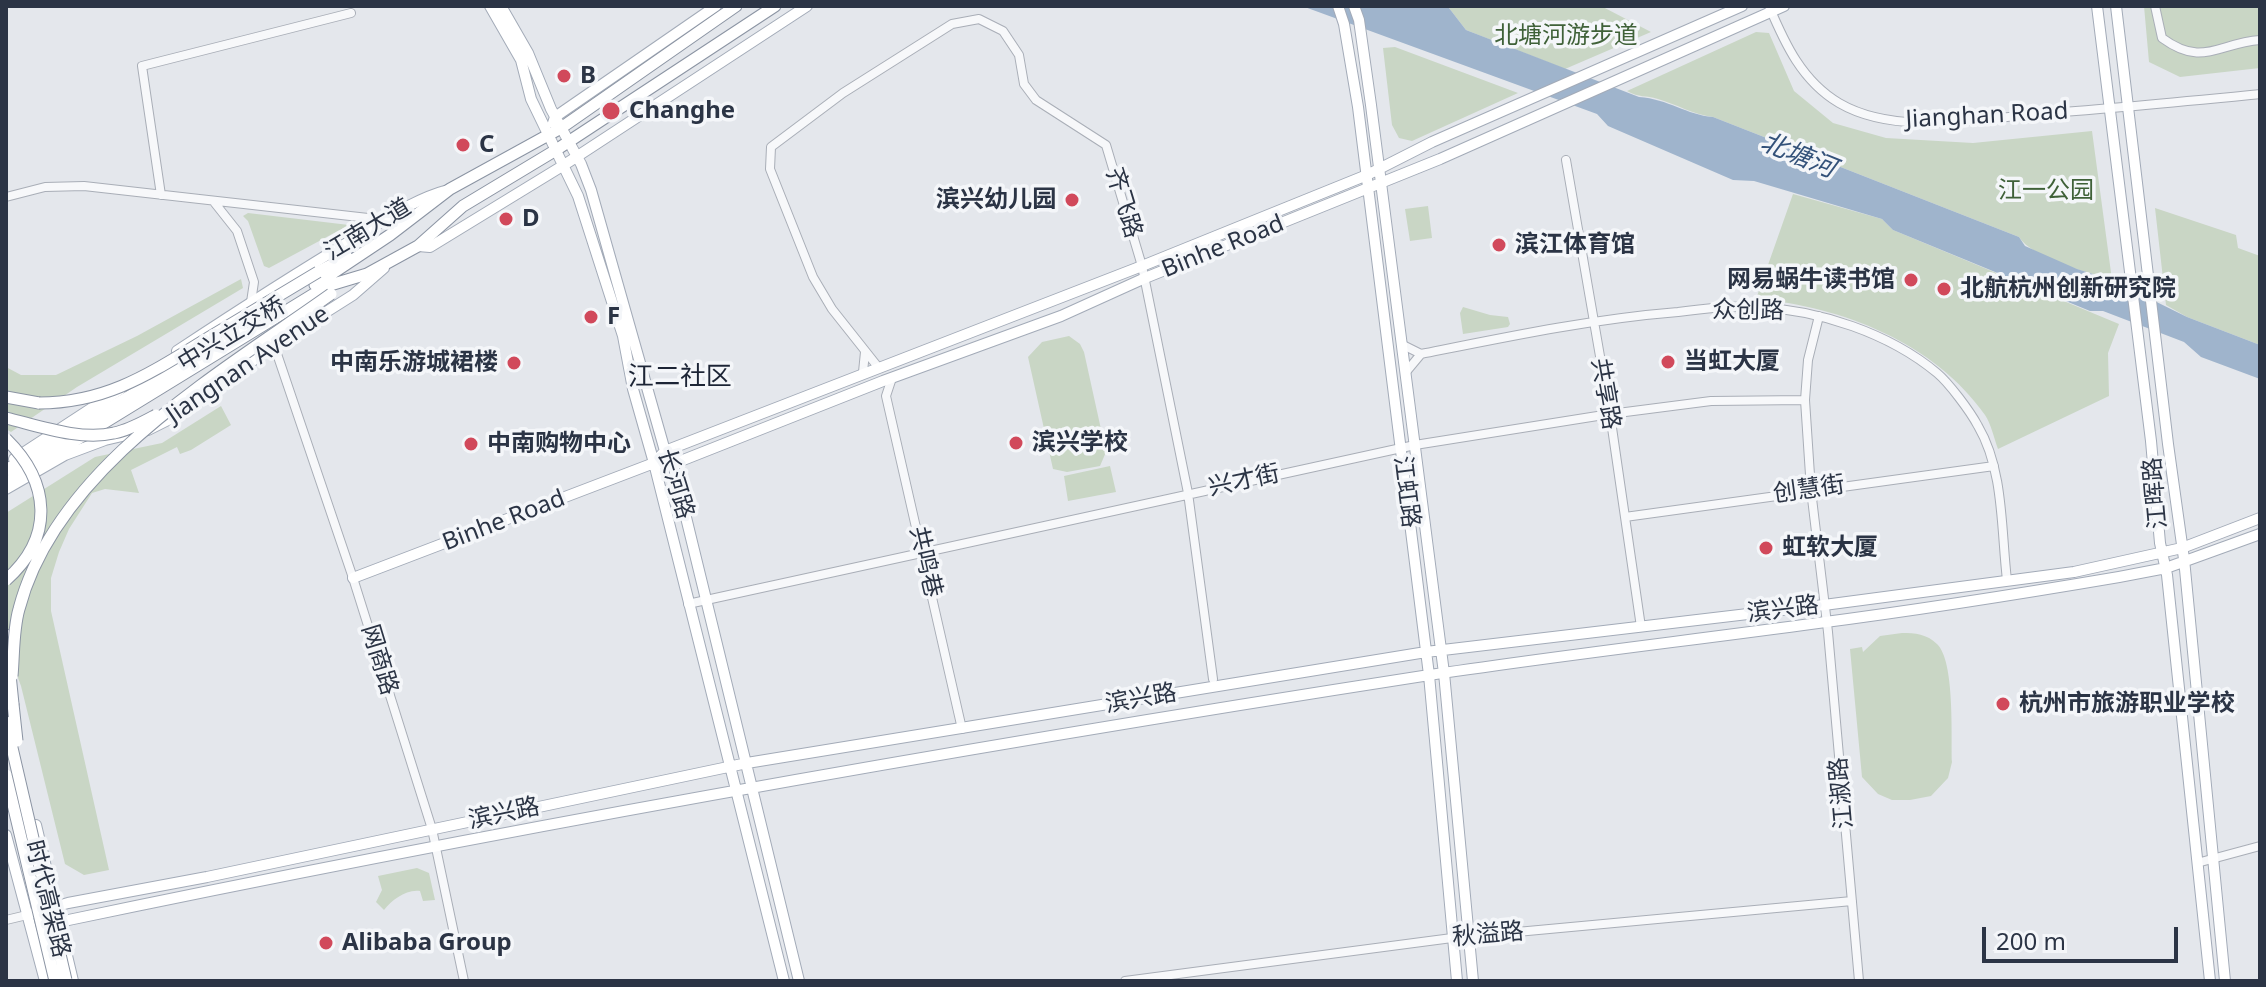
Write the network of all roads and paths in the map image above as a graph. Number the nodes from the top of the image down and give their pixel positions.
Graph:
1 (490, 6) edge
2 (501, 6) edge
3 (716, 6) edge
4 (736, 6) edge
5 (775, 6) edge
6 (807, 6) edge
7 (1338, 6) edge
8 (1354, 6) edge
9 (1742, 6) edge
10 (1784, 6) edge
11 (2097, 6) edge
12 (2116, 6) edge
13 (2155, 6) edge
14 (1771, 9) edge
15 (351, 13) dead end
16 (2260, 40) edge
17 (664, 49) junction
18 (692, 62) junction
19 (700, 78) junction
20 (2260, 94) edge
21 (2111, 108) junction
22 (2127, 108) junction
23 (558, 123) junction
24 (549, 136) junction
25 (568, 142) junction
26 (556, 150) junction
27 (576, 156) junction
28 (1566, 160) dead end
29 (564, 165) junction
30 (1380, 166) junction
31 (1367, 175) junction
32 (1381, 183) junction
33 (1369, 188) junction
34 (450, 189) junction
35 (161, 195) junction
36 (6, 197) edge
37 (214, 201) junction
38 (361, 218) junction
39 (379, 223) junction
40 (363, 233) junction
41 (418, 246) junction
42 (393, 261) junction
43 (1142, 266) junction
44 (1145, 278) junction
45 (254, 282) junction
46 (325, 283) junction
47 (278, 284) junction
48 (251, 302) junction
49 (1819, 316) junction
50 (1592, 321) junction
51 (274, 345) junction
52 (1403, 345) junction
53 (865, 352) junction
54 (1421, 354) junction
55 (878, 367) junction
56 (863, 372) junction
57 (1406, 372) junction
58 (892, 378) junction
59 (871, 386) junction
60 (886, 396) junction
61 (6, 397) edge
62 (1805, 400) junction
63 (174, 407) junction
64 (1610, 414) junction
65 (6, 418) edge
66 (6, 439) edge
67 (1415, 445) junction
68 (1400, 449) junction
69 (665, 451) junction
70 (654, 463) junction
71 (673, 464) junction
72 (1994, 466) junction
73 (6, 468) edge
74 (6, 486) edge
75 (1811, 490) junction
76 (1188, 493) junction
77 (1625, 517) junction
78 (2260, 518) edge
79 (2260, 534) edge
80 (2163, 552) junction
81 (923, 553) junction
82 (2183, 554) junction
83 (2166, 568) junction
84 (353, 578) junction
85 (6, 580) edge
86 (2007, 580) junction
87 (705, 599) junction
88 (688, 604) junction
89 (1824, 605) junction
90 (1827, 622) junction
91 (1641, 627) junction
92 (6, 635) edge
93 (1442, 651) junction
94 (1426, 652) junction
95 (1444, 673) junction
96 (1429, 675) junction
97 (12, 676) junction
98 (1213, 679) dead end
99 (6, 703) edge
100 (6, 722) edge
101 (962, 729) junction
102 (747, 763) junction
103 (728, 767) junction
104 (6, 775) edge
105 (753, 786) junction
106 (734, 791) junction
107 (6, 792) edge
108 (23, 801) junction
109 (432, 829) junction
110 (6, 835) edge
111 (20, 839) junction
112 (436, 846) junction
113 (2260, 846) edge
114 (2213, 860) junction
115 (2197, 863) junction
116 (1852, 901) junction
117 (55, 906) junction
118 (27, 915) junction
119 (7, 920) edge
120 (59, 922) junction
121 (1468, 936) junction
122 (1452, 938) junction
123 (45, 981) edge
124 (55, 981) edge
125 (67, 981) edge
126 (73, 981) edge
127 (464, 981) edge
128 (784, 981) edge
129 (799, 981) edge
130 (1125, 981) edge
131 (1457, 981) edge
132 (1473, 981) edge
133 (1859, 981) edge
134 (2210, 981) edge
135 (2225, 981) edge

1 - 24 main road, 长河路
2 - 23 main road, 长河路
3 - 17 main road
4 - 17 highway, 江南大道
5 - 18 highway, Jiangnan Avenue
6 - 19 main road
7 - 31 main road, 江虹路
8 - 30 main road, 江虹路
9 - 30 main road, Binhe Road
10 - 14 main road, Binhe Road
11 - 21 main road, 江晖路
12 - 22 main road, 江晖路
13 - 16 street
14 - 21 street, Jianghan Road
14 - 32 main road, Binhe Road
15 - 35 street
17 - 23 highway, 江南大道
18 - 19 main road
18 - 25 highway, Jiangnan Avenue
19 - 27 main road
20 - 22 street, Jianghan Road
21 - 22 street, Jianghan Road
21 - 80 main road, 江晖路
22 - 82 main road, 江晖路
23 - 24 highway, 江南大道
23 - 25 main road, 长河路
24 - 26 main road, 长河路
24 - 34 highway, 江南大道
25 - 26 highway, Jiangnan Avenue
25 - 27 main road, 长河路
26 - 29 main road, 长河路
26 - 41 highway, Jiangnan Avenue
27 - 29 main road
27 - 69 main road, 长河路
28 - 50 street, 共享路
29 - 41 main road
29 - 70 main road, 长河路
30 - 31 main road, Binhe Road
30 - 32 main road, 江虹路
31 - 33 main road, 江虹路
31 - 43 main road, Binhe Road
32 - 33 main road, Binhe Road
32 - 52 main road, 江虹路
33 - 44 main road, Binhe Road
33 - 68 main road, 江虹路
34 - 39 main road, 江南大道
34 - 46 highway
35 - 36 street
35 - 37 street
37 - 38 street
37 - 45 street
38 - 39 street
38 - 40 street
39 - 40 main road, 江南大道
40 - 47 main road, 江南大道
41 - 42 highway, Jiangnan Avenue
42 - 46 highway, Jiangnan Avenue
42 - 51 main road, Jiangnan Avenue
43 - 44 street, 齐飞路
43 - 53 street, 齐飞路
43 - 55 main road, Binhe Road
44 - 58 main road, Binhe Road
44 - 76 street, 齐飞路
45 - 47 street
45 - 48 street
46 - 61 highway, bridge
46 - 63 highway, bridge
46 - 73 highway, 中兴立交桥, bridge
46 - 74 highway, Jiangnan Avenue, bridge
47 - 48 main road, 江南大道
48 - 73 main road, 江南大道
49 - 50 street, 众创路
49 - 62 street, 江淑路
49 - 72 street, 众创路
50 - 54 street, 众创路
50 - 64 street, 共享路
51 - 74 main road, Jiangnan Avenue
51 - 84 street, 网商路
52 - 54 street
52 - 57 main road, 江虹路
53 - 55 street, 齐飞路
53 - 56 street
54 - 57 street
55 - 56 main road, Binhe Road
56 - 69 main road, Binhe Road
57 - 67 main road, 江虹路
58 - 59 main road, Binhe Road
58 - 60 street
59 - 60 street
59 - 71 main road, Binhe Road
60 - 81 street, 共鸣巷
62 - 64 street, 兴才街
62 - 75 street, 江淑路
63 - 65 highway, bridge
63 - 97 highway, bridge
64 - 67 street, 兴才街
64 - 77 street, 共享路
66 - 85 highway, bridge
67 - 68 street, 兴才街
67 - 93 main road, 江虹路
68 - 76 street, 兴才街
68 - 94 main road, 江虹路
69 - 70 main road, Binhe Road
69 - 71 main road, 长河路
70 - 71 main road, Binhe Road
70 - 84 main road, Binhe Road
70 - 88 main road, 长河路
71 - 87 main road, 长河路
72 - 75 street, 创慧街
72 - 86 street, 众创路
75 - 77 street, 创慧街
75 - 89 street, 江淑路
76 - 81 street, 兴才街
76 - 98 street, 齐飞路
77 - 91 street, 共享路
78 - 82 main road, 滨兴路
79 - 82 main road, 滨兴路
80 - 82 main road, 滨兴路
80 - 83 main road, 江晖路
80 - 86 main road, 滨兴路
81 - 87 street, 兴才街
81 - 101 street, 共鸣巷
82 - 83 main road, 滨兴路
82 - 114 main road, 江晖路
83 - 90 main road, 滨兴路
83 - 115 main road, 江晖路
84 - 109 street, 网商路
86 - 89 main road, 滨兴路
87 - 88 street, 兴才街
87 - 102 main road, 长河路
88 - 103 main road, 长河路
89 - 90 street, 江淑路
89 - 91 main road, 滨兴路
90 - 95 main road, 滨兴路
90 - 116 street, 江淑路
91 - 93 main road, 滨兴路
92 - 97 highway, bridge
93 - 94 main road, 滨兴路
93 - 95 main road, 江虹路
94 - 96 main road, 江虹路
94 - 101 main road, 滨兴路
95 - 96 main road, 滨兴路
95 - 121 main road, 江虹路
96 - 105 main road, 滨兴路
96 - 122 main road, 江虹路
97 - 108 highway, bridge
99 - 117 main road
100 - 108 highway, 时代高架路, bridge
101 - 102 main road, 滨兴路
102 - 103 main road, 滨兴路
102 - 105 main road, 长河路
103 - 106 main road, 长河路
103 - 109 main road, 滨兴路
104 - 111 highway, 时代高架路, bridge
105 - 106 main road, 滨兴路
105 - 129 main road, 长河路
106 - 112 main road, 滨兴路
106 - 128 main road, 长河路
107 - 111 highway, bridge
108 - 125 highway, 时代高架路, bridge
109 - 112 street, 网商路
109 - 117 main road, 滨兴路
110 - 118 main road
111 - 124 highway, 时代高架路, bridge
112 - 120 main road, 滨兴路
112 - 127 street, 网商路
113 - 114 street
114 - 115 street
114 - 135 main road, 江晖路
115 - 134 main road, 江晖路
116 - 121 street, 秋溢路
116 - 133 street, 江淑路
117 - 118 main road, 滨兴路
117 - 120 main road
118 - 119 street, 滨兴路
118 - 120 main road, 滨兴路
118 - 123 main road
120 - 126 main road
121 - 122 street, 秋溢路
121 - 132 main road, 江虹路
122 - 130 street, 秋溢路
122 - 131 main road, 江虹路

